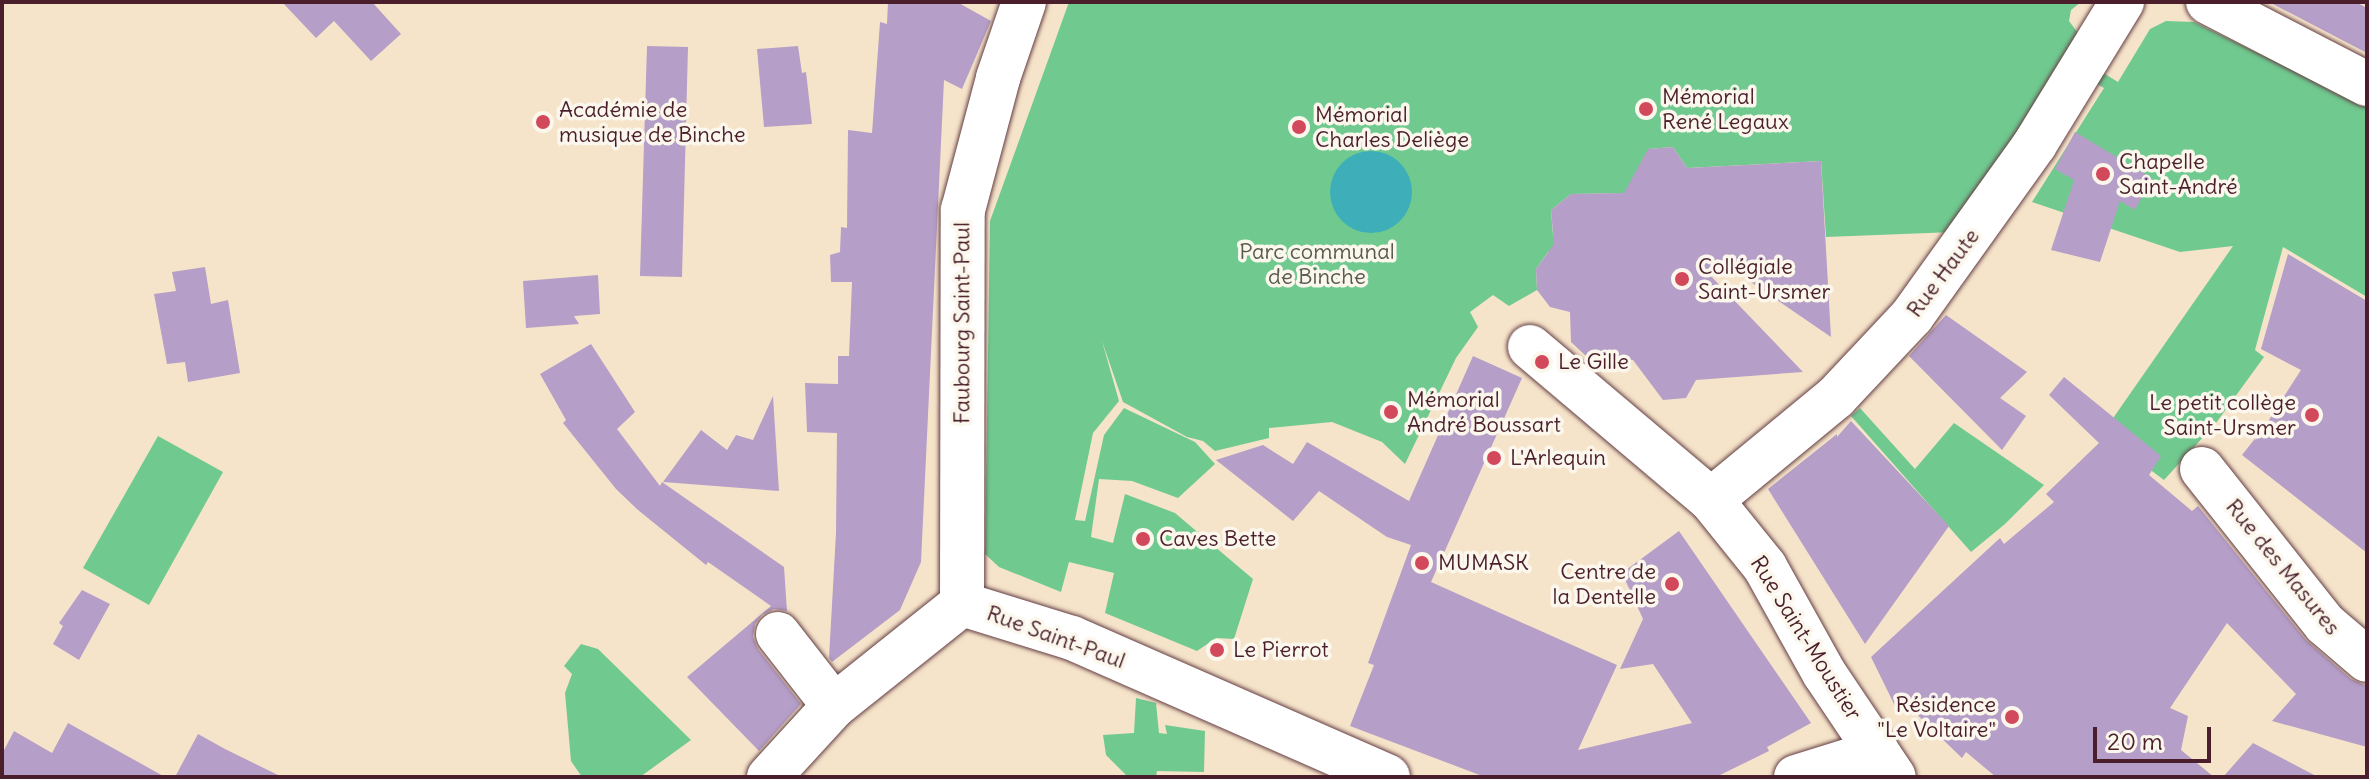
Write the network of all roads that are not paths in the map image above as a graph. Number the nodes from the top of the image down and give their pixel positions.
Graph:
1 (1024, 2) edge
2 (2122, 2) edge
3 (2208, 2) edge
4 (2367, 84) edge
5 (1530, 347) dead end
6 (2202, 469) dead end
7 (1711, 500) junction
8 (962, 604) junction
9 (778, 634) dead end
10 (2367, 660) edge
11 (834, 706) junction
12 (1886, 764) edge
13 (769, 777) edge
14 (1388, 777) edge
15 (1796, 777) edge

1 - 8 street, Faubourg Saint-Paul
2 - 7 street, Rue Haute
3 - 4 street
5 - 7 street, Rue Saint-Moustier
6 - 10 street, Rue des Masures
7 - 12 street, Rue Saint-Moustier
8 - 11 street, Rue Saint-Paul
8 - 14 street, Rue Saint-Paul
9 - 11 street
11 - 13 street, Rue Saint-Paul
12 - 15 street

